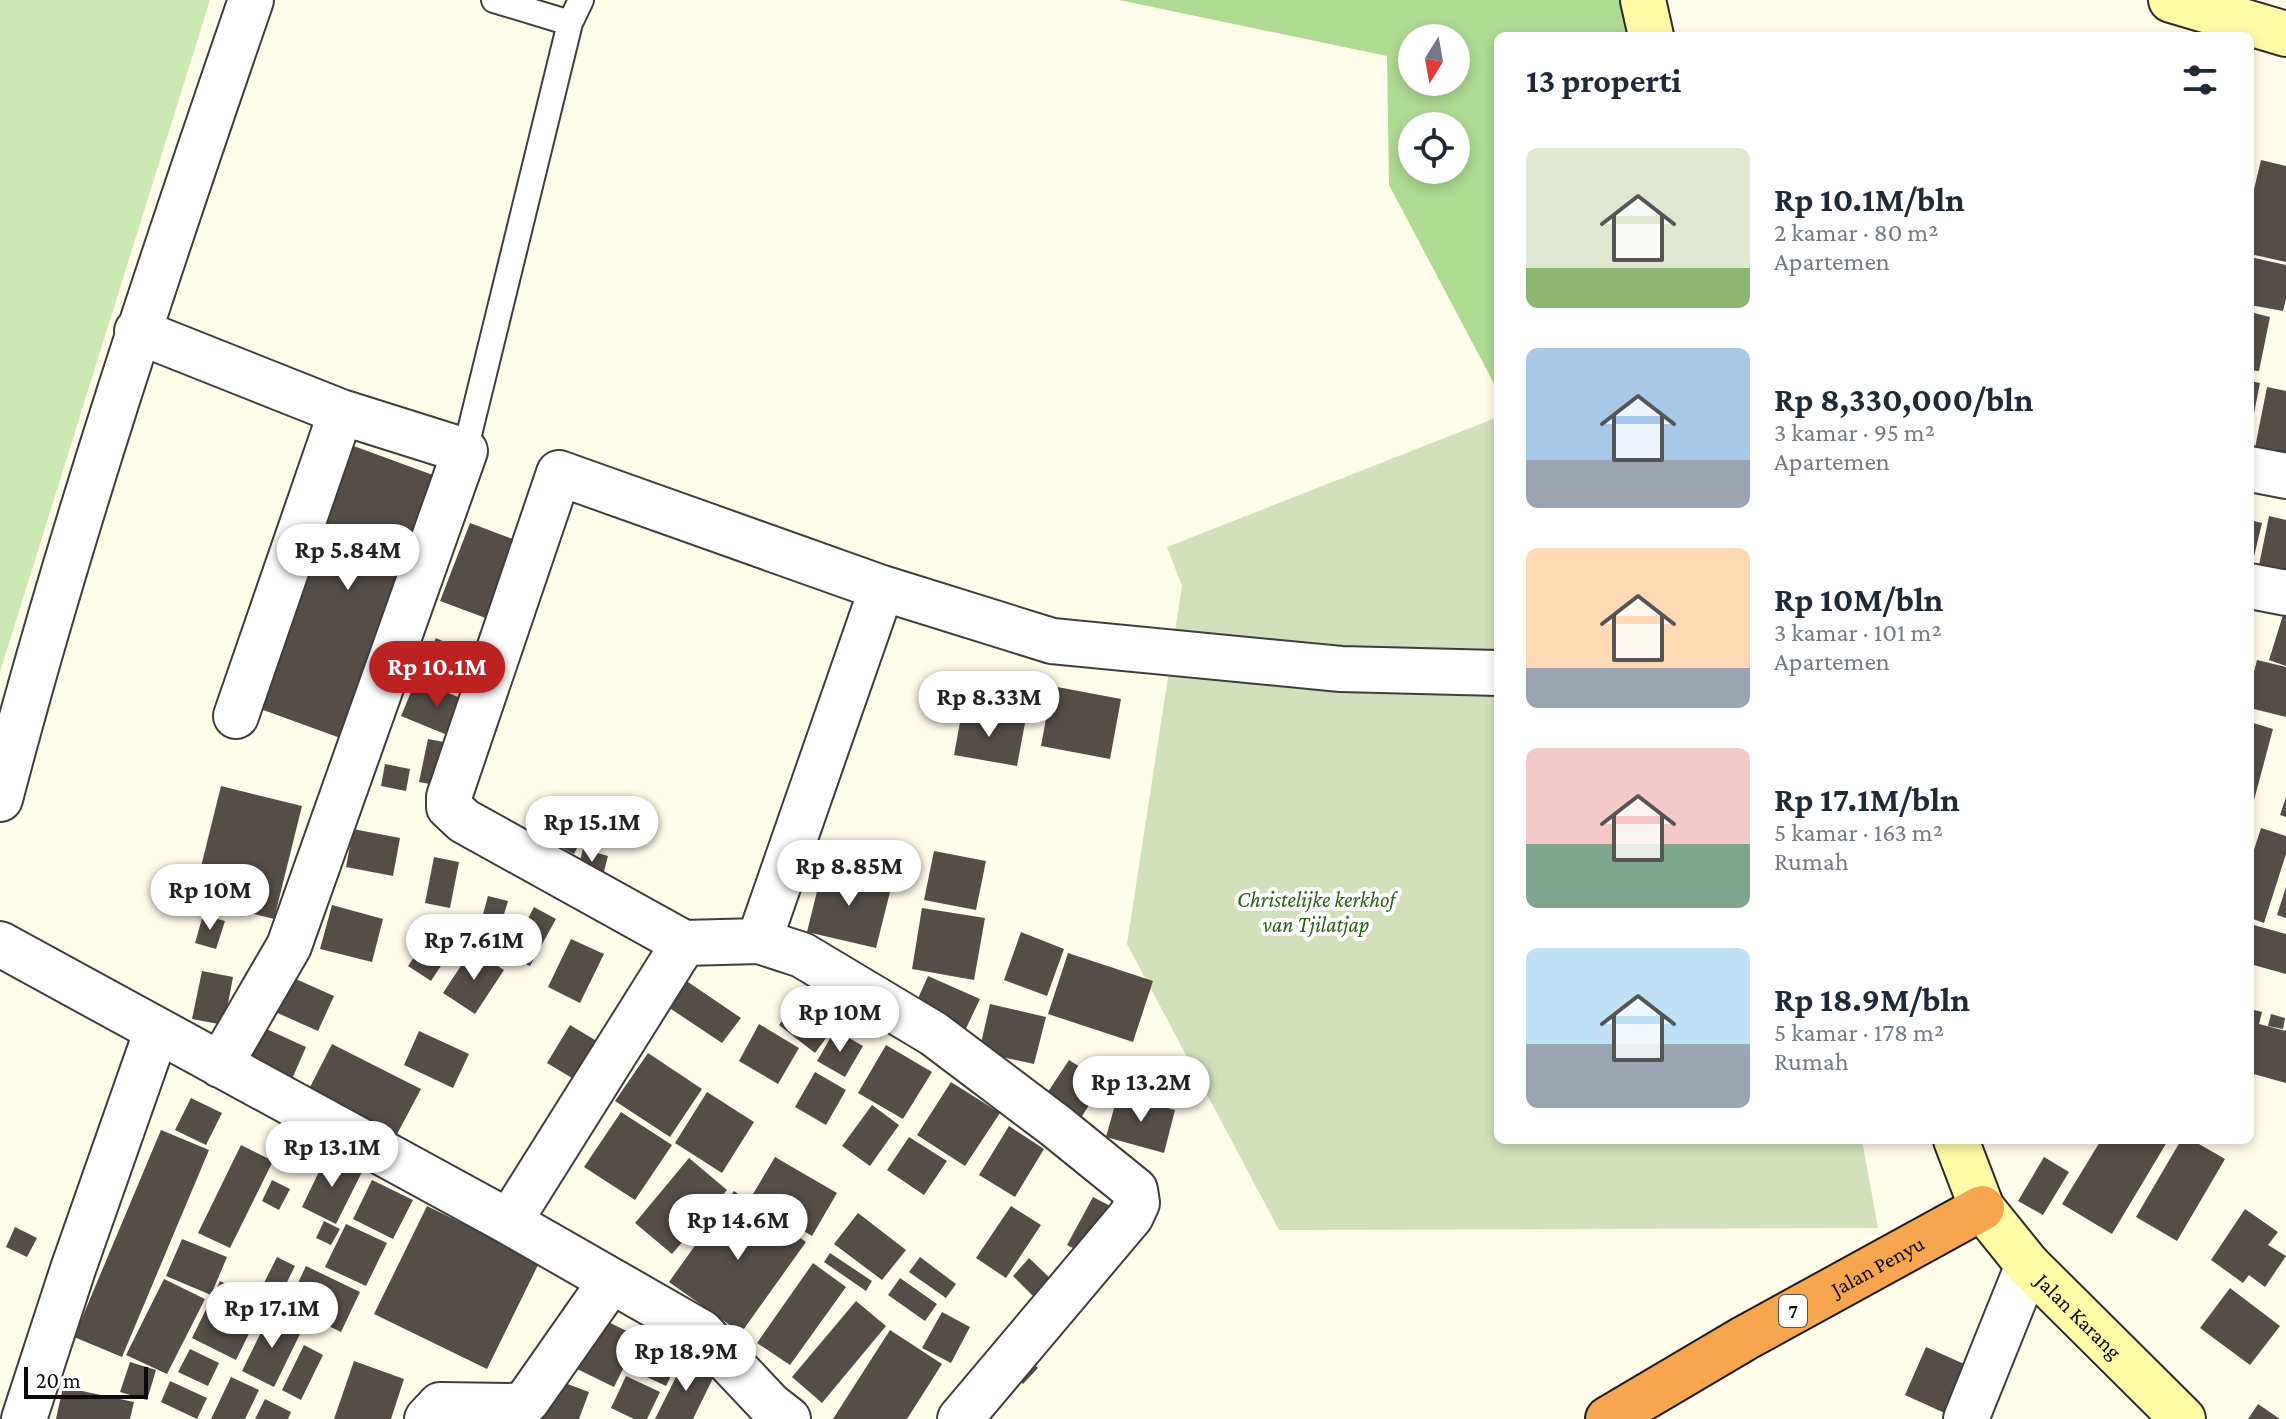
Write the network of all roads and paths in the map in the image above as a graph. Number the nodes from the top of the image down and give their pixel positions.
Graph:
1 (251, 0) edge
2 (494, 0) edge
3 (581, 0) edge
4 (1643, 0) edge
5 (2171, 0) edge
6 (570, 23) junction
7 (2258, 31) edge
8 (1650, 32) edge
9 (137, 331) junction
10 (341, 412) junction
11 (465, 451) junction
12 (2254, 470) edge
13 (2286, 476) edge
14 (2254, 587) edge
15 (882, 588) junction
16 (2286, 593) edge
17 (1494, 673) edge
18 (236, 716) dead end
19 (0, 799) edge
20 (759, 941) junction
21 (684, 943) junction
22 (0, 944) edge
23 (157, 1030) junction
24 (220, 1065) junction
25 (1958, 1144) edge
26 (1982, 1208) junction
27 (509, 1222) junction
28 (2028, 1265) junction
29 (611, 1281) junction
30 (24, 1419) edge
31 (427, 1419) edge
32 (788, 1419) edge
33 (960, 1419) edge
34 (1608, 1419) edge
35 (1966, 1419) edge
36 (2183, 1419) edge

1 - 9 street
2 - 6 lane
3 - 6 lane
4 - 8 main road
5 - 7 main road
6 - 11 lane
9 - 10 street
9 - 19 street
10 - 11 street
10 - 18 street
11 - 24 street
12 - 13 street
14 - 16 street
15 - 17 street
15 - 20 street
15 - 21 street
20 - 21 street
20 - 33 street
21 - 27 street
22 - 23 street
23 - 24 street
23 - 30 street
24 - 27 street
25 - 26 main road, Jalan Karang
26 - 28 main road, Jalan Karang
26 - 34 highway, Jalan Penyu / 7
27 - 29 street
28 - 35 street
28 - 36 main road, Jalan Karang
29 - 31 street
29 - 32 street

